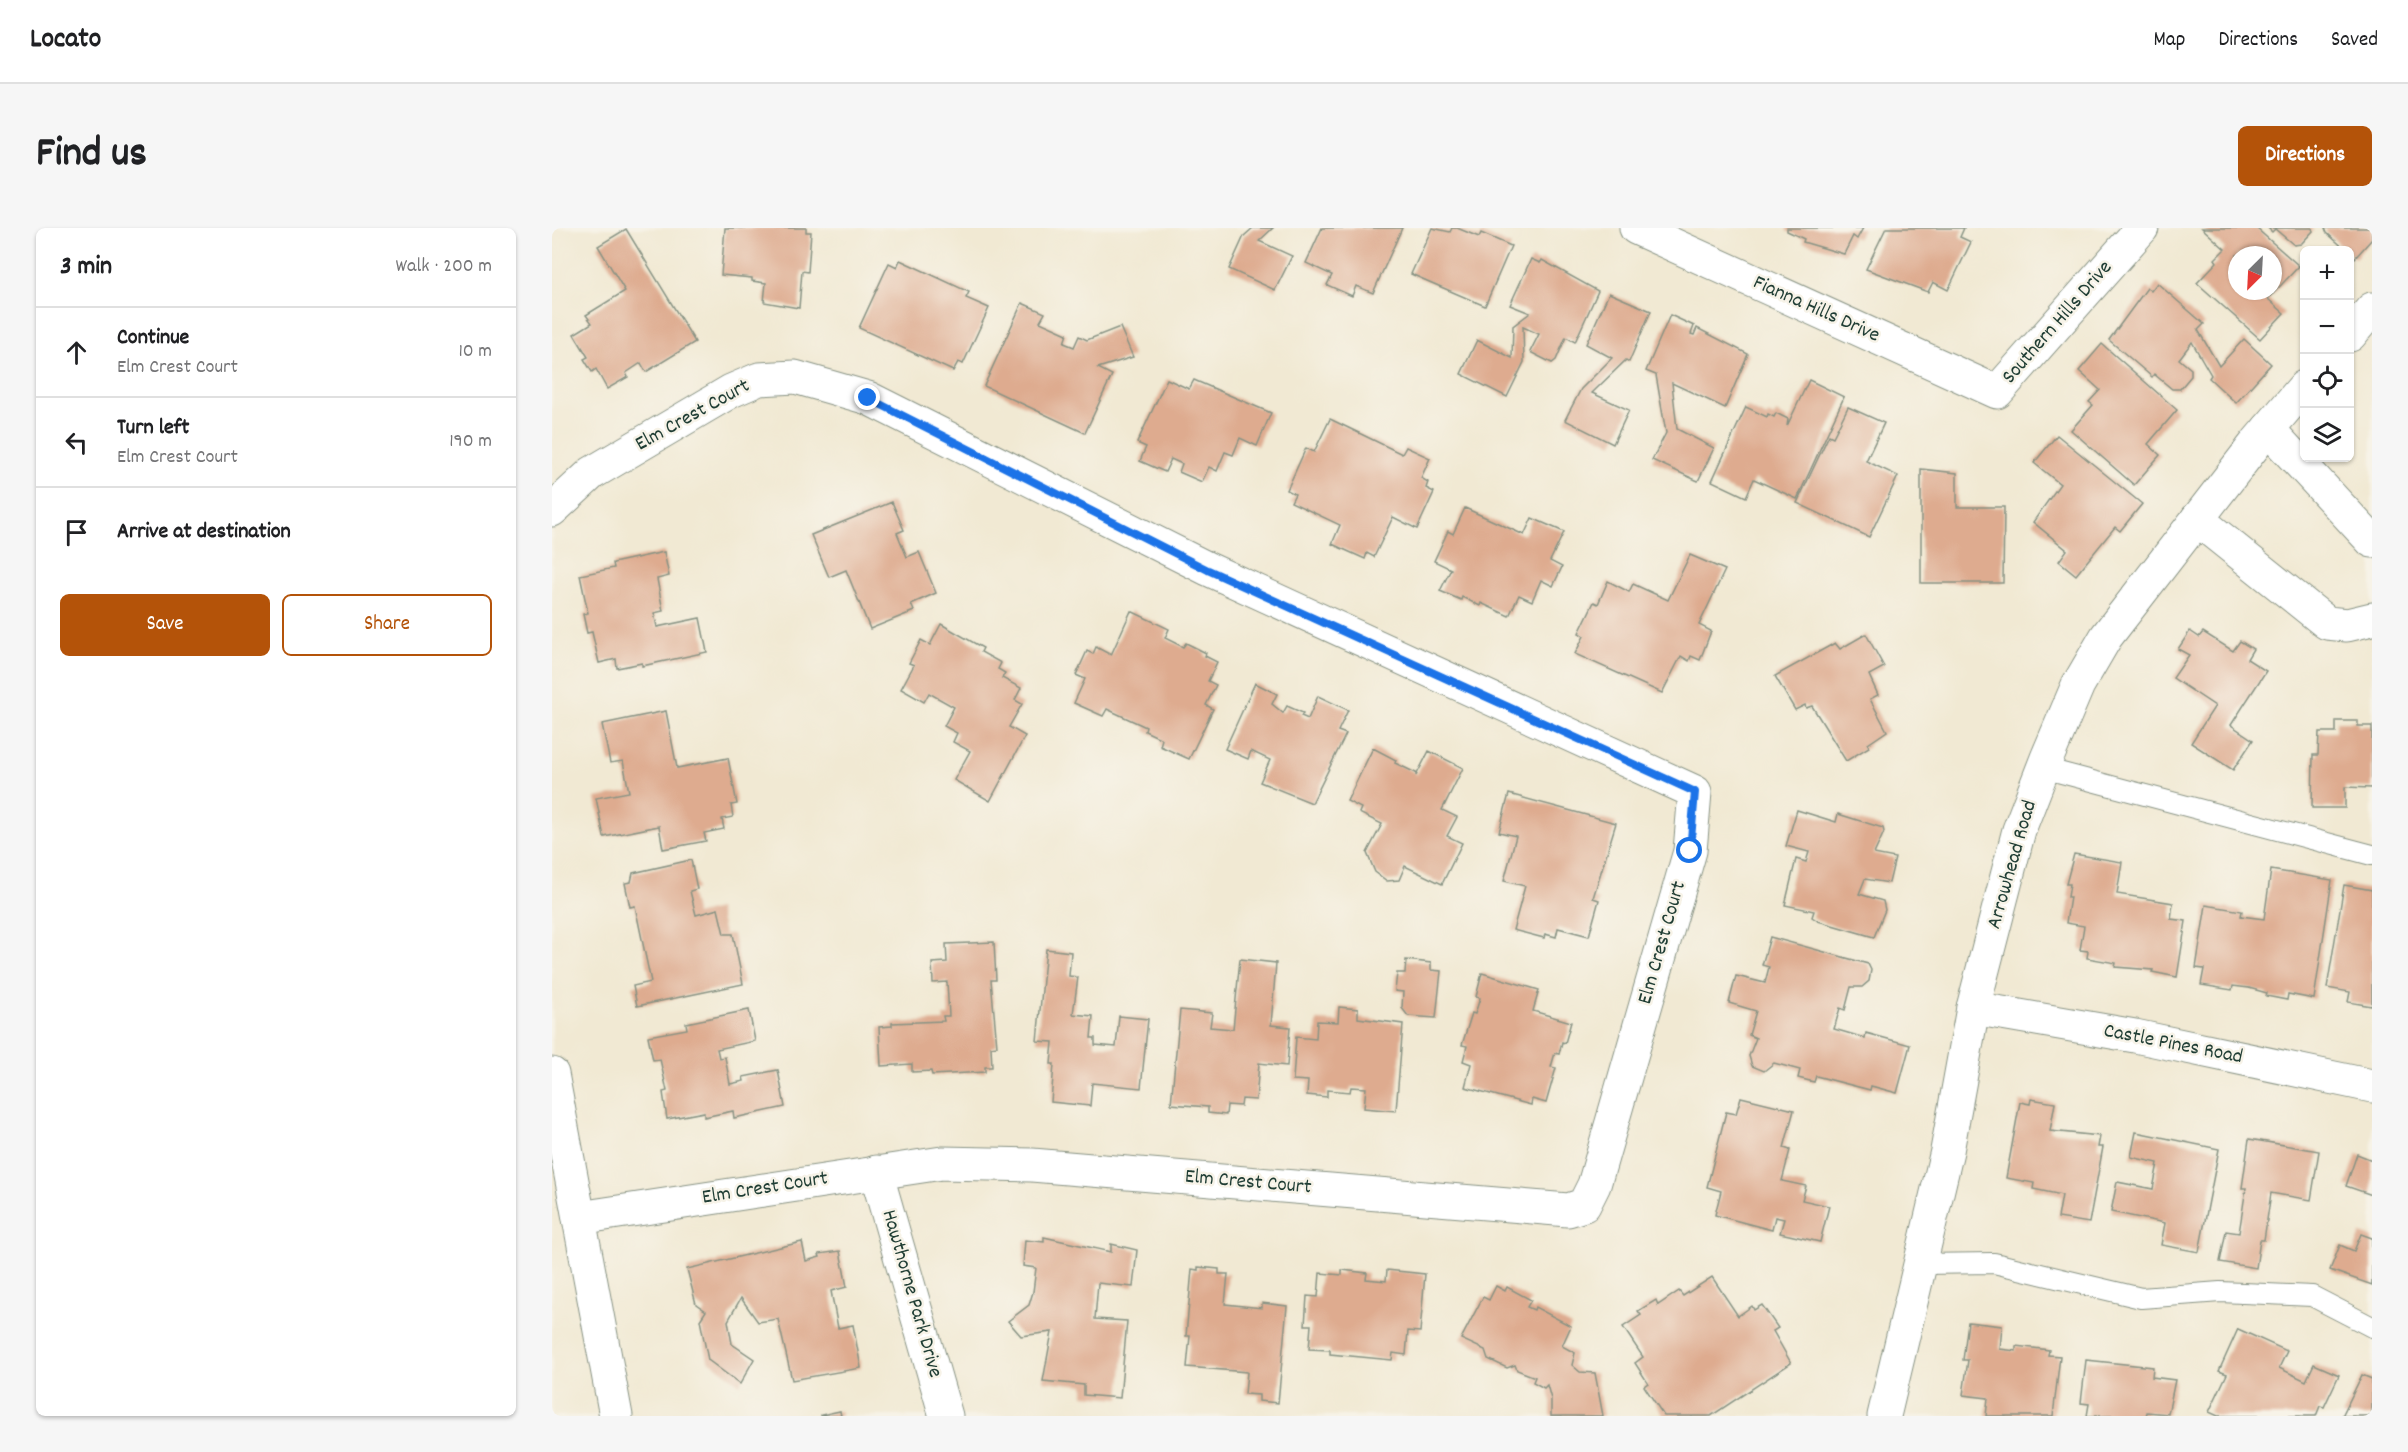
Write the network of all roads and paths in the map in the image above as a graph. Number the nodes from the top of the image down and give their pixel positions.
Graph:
1 (1635, 228) edge
2 (2142, 228) edge
3 (2372, 309) edge
4 (2354, 329) edge
5 (1998, 392) joint
6 (2300, 392) edge
7 (2268, 429) junction
8 (552, 510) edge
9 (2197, 519) junction
10 (2372, 541) edge
11 (2372, 619) edge
12 (2043, 768) junction
13 (2372, 855) edge
14 (1974, 1008) junction
15 (552, 1074) edge
16 (2372, 1086) edge
17 (876, 1172) junction
18 (579, 1218) junction
19 (1921, 1264) junction
20 (2372, 1327) edge
21 (616, 1416) edge
22 (946, 1416) edge
23 (1884, 1416) edge

1 - 5 street, Fianna Hills Drive
2 - 5 street, Southern Hills Drive
3 - 4 street
6 - 7 street, Arrowhead Road
7 - 9 street, Arrowhead Road
7 - 10 street
8 - 17 street, Elm Crest Court
9 - 11 street
9 - 12 street, Arrowhead Road
12 - 13 lane
12 - 14 street, Arrowhead Road
14 - 16 street, Castle Pines Road
14 - 19 street, Arrowhead Road
15 - 18 street
17 - 18 street, Elm Crest Court
17 - 22 street, Hawthorne Park Drive
18 - 21 street
19 - 20 lane
19 - 23 street, Arrowhead Road

